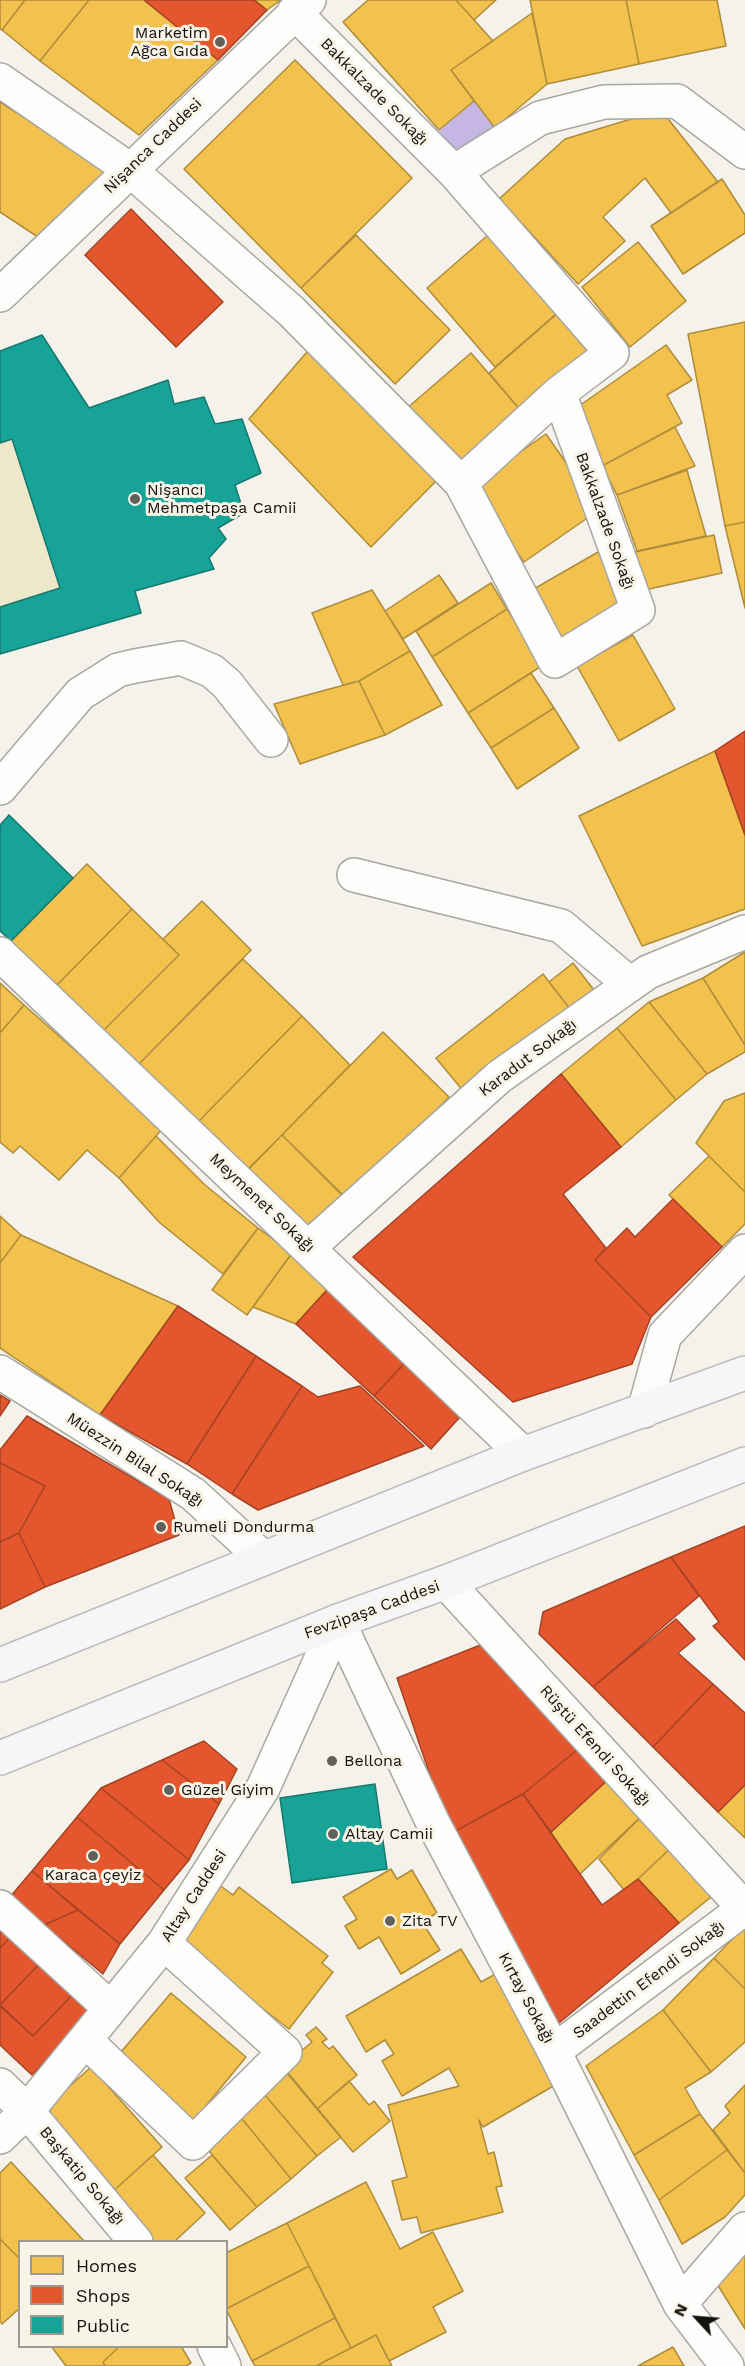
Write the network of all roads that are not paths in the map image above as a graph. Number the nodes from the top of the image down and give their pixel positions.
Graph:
1 (301, 6) edge
2 (0, 80) edge
3 (745, 152) edge
4 (129, 169) junction
5 (454, 172) junction
6 (0, 295) edge
7 (559, 393) junction
8 (461, 483) junction
9 (270, 740) dead end
10 (0, 788) edge
11 (354, 875) dead end
12 (745, 932) edge
13 (0, 954) edge
14 (630, 984) junction
15 (309, 1246) junction
16 (745, 1251) edge
17 (0, 1372) edge
18 (745, 1373) edge
19 (644, 1411) junction
20 (523, 1454) junction
21 (745, 1464) edge
22 (263, 1558) junction
23 (446, 1582) junction
24 (338, 1621) junction
25 (0, 1665) edge
26 (0, 1758) edge
27 (0, 1907) edge
28 (745, 1909) edge
29 (164, 1943) junction
30 (110, 2008) junction
31 (86, 2041) junction
32 (554, 2051) junction
33 (0, 2085) edge
34 (27, 2111) junction
35 (0, 2137) edge
36 (745, 2229) edge
37 (135, 2240) edge
38 (680, 2304) junction
39 (214, 2348) edge
40 (224, 2366) edge
41 (727, 2366) edge

1 - 4 street, Nişanca Caddesi
1 - 5 street, Bakkalzade Sokağı
2 - 4 street, Bakkalzade Sokağı
3 - 5 street
4 - 6 street, Nişanca Caddesi
4 - 8 street, Bakkalzade Sokağı
5 - 7 street, Bakkalzade Sokağı
7 - 8 street
7 - 8 street, Bakkalzade Sokağı
9 - 10 street
11 - 14 street
12 - 14 street, Karadut Sokağı
13 - 15 street, Meymenet Sokağı
14 - 15 street, Karadut Sokağı
15 - 20 street, Meymenet Sokağı
16 - 19 street
17 - 22 street, Müezzin Bilal Sokağı
18 - 19 main road
19 - 20 main road
20 - 22 main road
21 - 23 main road, Fevzipaşa Caddesi
22 - 25 main road
23 - 24 main road, Fevzipaşa Caddesi
23 - 28 street, Rüştü Efendi Sokağı
24 - 26 main road, Fevzipaşa Caddesi
24 - 29 street, Altay Caddesi
24 - 32 street, Kırtay Sokağı
27 - 30 street
28 - 32 street, Saadettin Efendi Sokağı
29 - 30 street, Altay Caddesi
29 - 31 street
30 - 31 street, Altay Caddesi
31 - 34 street, Altay Caddesi
32 - 38 street, Kırtay Sokağı
33 - 34 street, Başkatip Sokağı
34 - 35 street, Altay Caddesi
34 - 37 street, Başkatip Sokağı
36 - 38 street
38 - 41 street, Kırtay Sokağı
39 - 40 street

